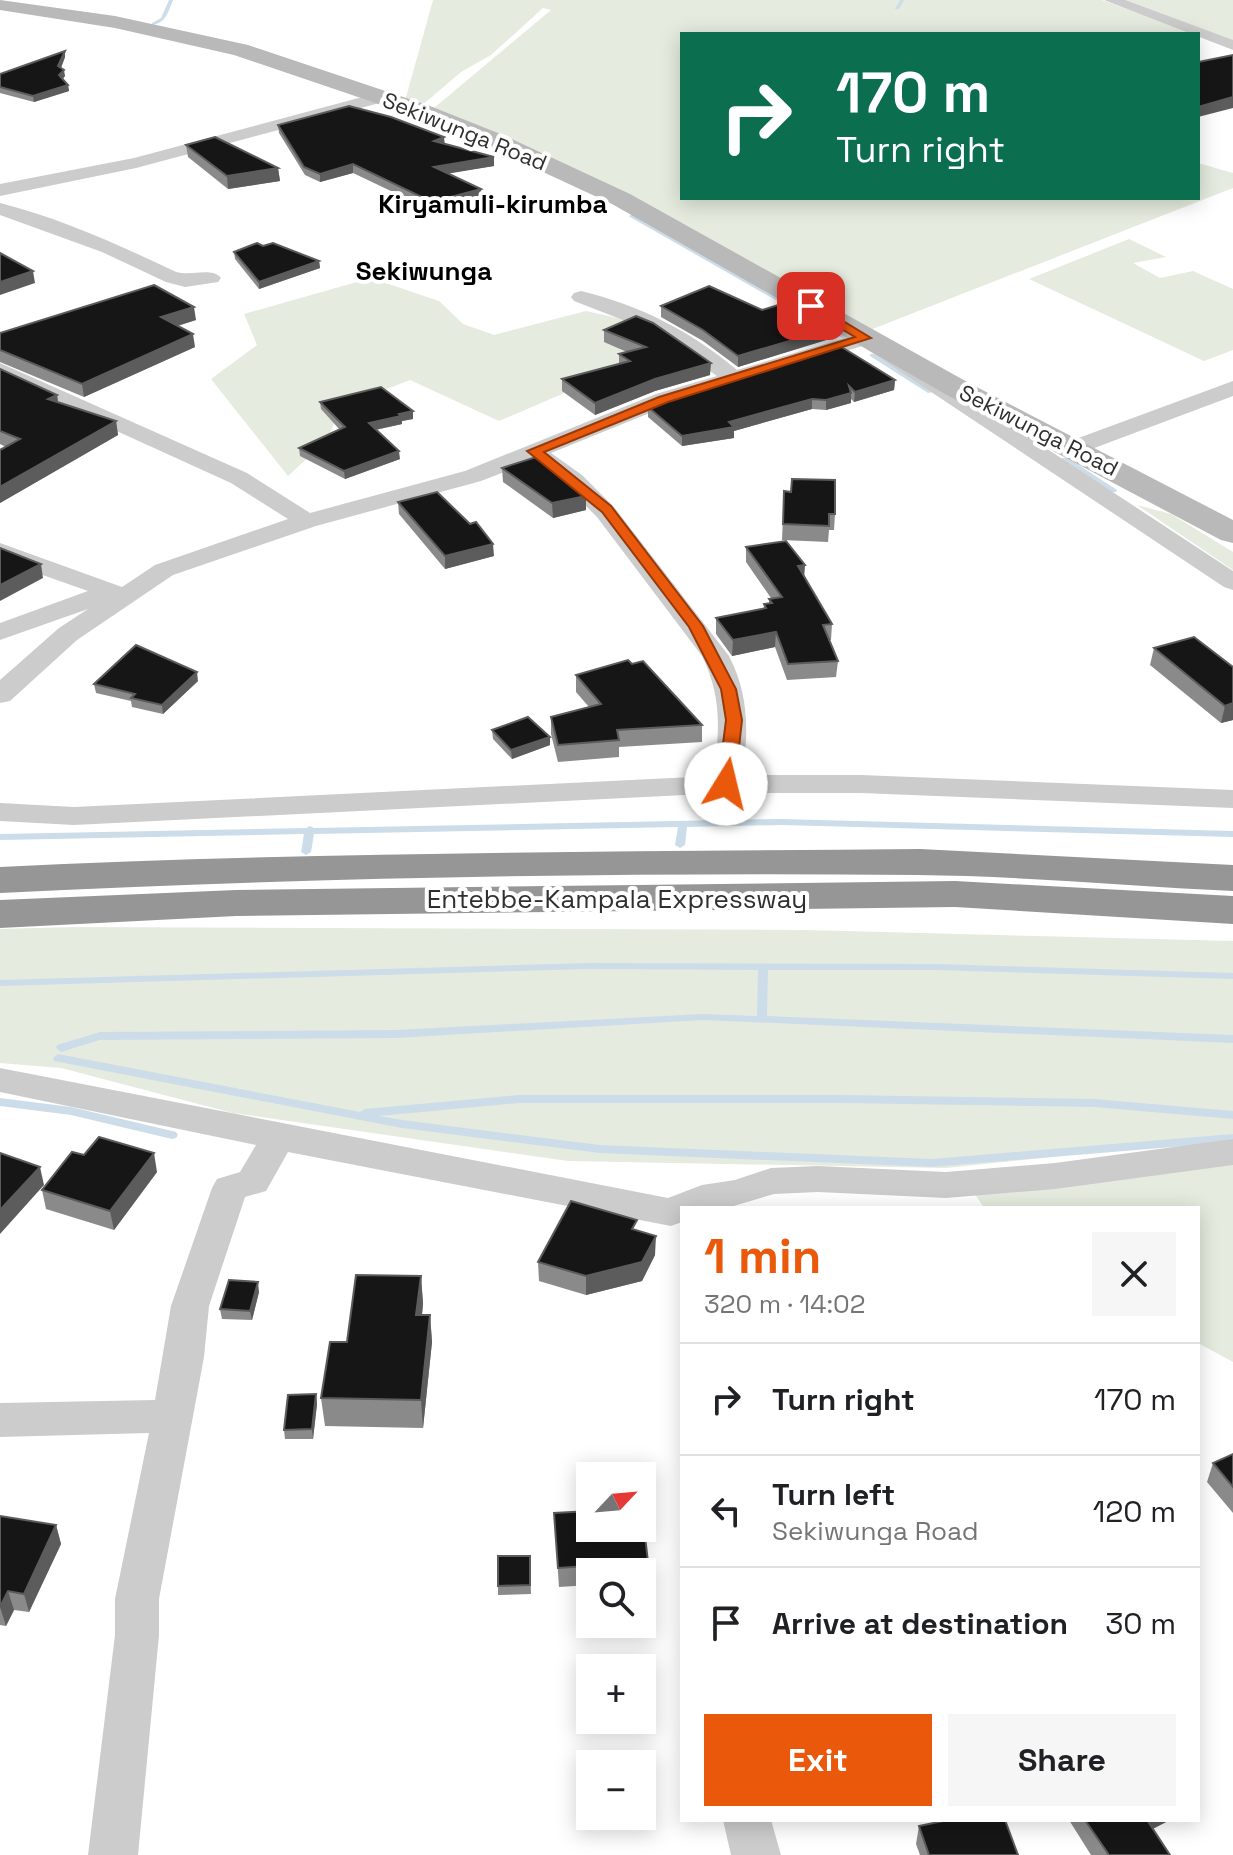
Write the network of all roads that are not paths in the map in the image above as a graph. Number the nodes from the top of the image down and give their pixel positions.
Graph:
1 (1111, 0) edge
2 (0, 4) edge
3 (1198, 32) edge
4 (1200, 33) edge
5 (1233, 45) edge
6 (381, 97) junction
7 (0, 192) edge
8 (0, 209) edge
9 (211, 278) dead end
10 (581, 297) dead end
11 (865, 338) junction
12 (0, 370) edge
13 (733, 378) junction
14 (1233, 388) edge
15 (1073, 448) junction
16 (533, 451) junction
17 (307, 521) junction
18 (1233, 533) edge
19 (0, 551) edge
20 (164, 570) junction
21 (1233, 582) edge
22 (112, 591) junction
23 (0, 632) edge
24 (0, 695) edge
25 (726, 784) junction
26 (1233, 799) edge
27 (0, 812) edge
28 (1233, 878) edge
29 (0, 880) edge
30 (1233, 910) edge
31 (0, 914) edge
32 (0, 1080) edge
33 (278, 1137) junction
34 (1233, 1152) edge
35 (701, 1203) edge
36 (680, 1209) edge
37 (171, 1416) junction
38 (0, 1420) edge
39 (748, 1822) edge
40 (113, 1855) edge
41 (756, 1855) edge

1 - 3 street
2 - 6 main road, Sekiwunga Road
4 - 5 street
6 - 7 street
6 - 11 main road, Sekiwunga Road
8 - 9 street
10 - 13 street
11 - 13 street
11 - 15 main road, Sekiwunga Road
11 - 21 street
12 - 17 street
13 - 16 street
14 - 15 street
15 - 18 main road, Sekiwunga Road
16 - 17 street
16 - 25 street
17 - 20 street
19 - 22 street
20 - 22 street
20 - 24 street
22 - 23 street
25 - 26 street
25 - 27 street
28 - 29 highway, Entebbe-Kampala Expressway
30 - 31 highway, Entebbe-Kampala Expressway
32 - 33 street
33 - 36 street
33 - 37 street
34 - 35 street
37 - 38 street
37 - 40 street
39 - 41 street

